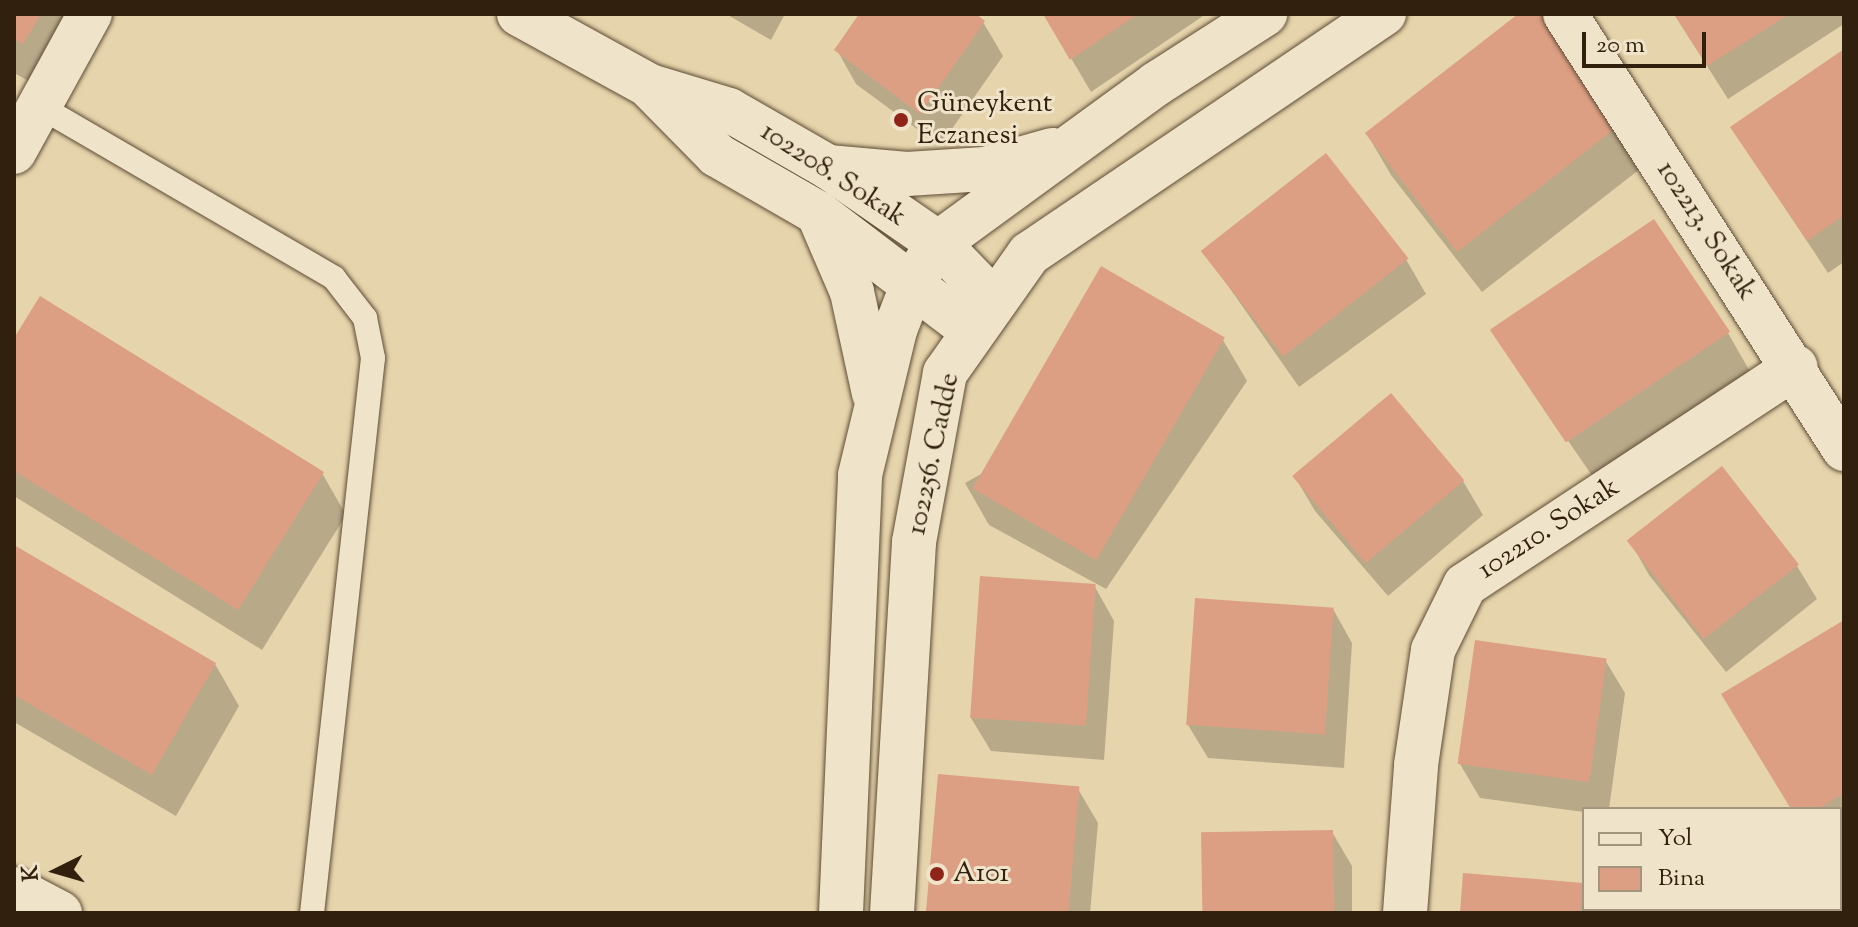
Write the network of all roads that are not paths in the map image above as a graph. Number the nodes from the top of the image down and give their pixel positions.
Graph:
1 (90, 14) edge
2 (519, 14) edge
3 (1384, 14) edge
4 (1565, 14) edge
5 (1258, 16) edge
6 (650, 86) junction
7 (23, 128) edge
8 (1081, 142) junction
9 (828, 167) junction
10 (818, 213) junction
11 (938, 243) junction
12 (914, 281) junction
13 (983, 316) junction
14 (1795, 367) junction
15 (876, 406) junction
16 (1844, 449) edge
17 (14, 889) edge
18 (60, 913) edge
19 (312, 913) edge
20 (841, 913) edge
21 (892, 913) edge
22 (1405, 913) edge

1 - 7 street
2 - 6 street, 102208. Sokak
3 - 13 street, 102256. Cadde
4 - 14 street, 102213. Sokak
5 - 8 street
6 - 9 street, 102208. Sokak
6 - 10 street, 102208. Sokak
7 - 19 lane
8 - 9 street
8 - 11 street
9 - 11 street, 102208. Sokak
10 - 12 street, 102208. Sokak
10 - 15 street
11 - 12 street
11 - 13 street, 102208. Sokak
12 - 13 street, 102208. Sokak
12 - 15 street
13 - 21 street, 102256. Cadde
14 - 16 street, 102213. Sokak
14 - 22 street, 102210. Sokak
15 - 20 street
17 - 18 street

